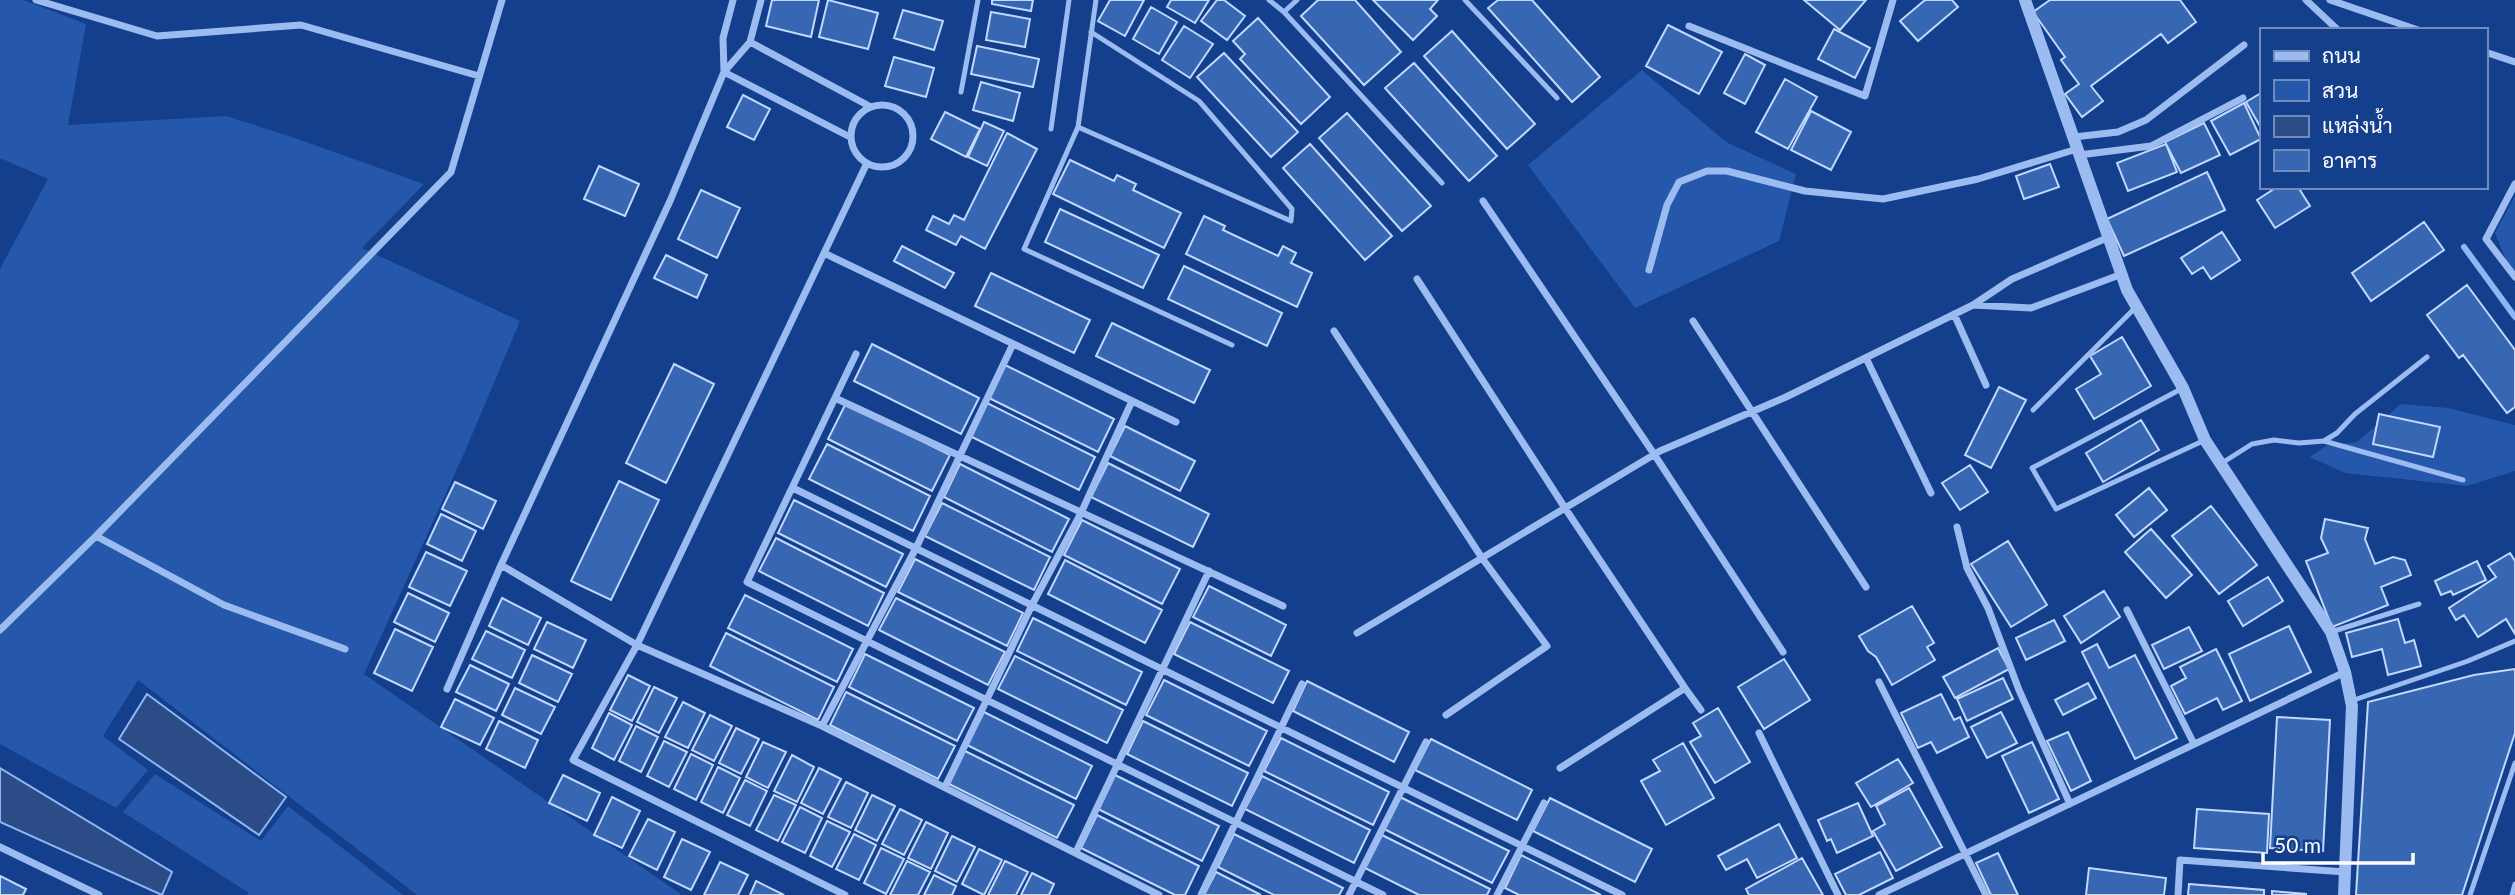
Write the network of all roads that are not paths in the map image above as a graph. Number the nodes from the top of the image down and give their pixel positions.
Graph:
1 (36, 0) edge
2 (502, 0) edge
3 (733, 0) edge
4 (761, 0) edge
5 (978, 0) edge
6 (1069, 0) edge
7 (1096, 0) edge
8 (1269, 0) edge
9 (1297, 0) edge
10 (1465, 0) edge
11 (1893, 0) edge
12 (2025, 0) edge
13 (2306, 0) edge
14 (2330, 0) edge
15 (1284, 12) junction
16 (1689, 26) dead end
17 (2336, 28) edge
18 (2412, 28) edge
19 (1091, 32) junction
20 (750, 42) junction
21 (2244, 45) dead end
22 (2487, 53) edge
23 (2515, 62) edge
24 (724, 72) junction
25 (479, 76) junction
26 (961, 92) dead end
27 (1558, 98) dead end
28 (2243, 98) dead end
29 (871, 107) junction
30 (1078, 127) junction
31 (1051, 129) dead end
32 (850, 137) junction
33 (2076, 147) junction
34 (867, 163) junction
35 (1442, 183) dead end
36 (2515, 184) edge
37 (1483, 201) dead end
38 (2109, 237) junction
39 (824, 253) junction
40 (1649, 271) dead end
41 (2122, 274) junction
42 (2515, 276) edge
43 (1417, 279) dead end
44 (1973, 305) junction
45 (2137, 306) junction
46 (1954, 314) junction
47 (1693, 321) dead end
48 (1334, 331) dead end
49 (1013, 344) junction
50 (1232, 345) dead end
51 (856, 354) dead end
52 (2427, 357) dead end
53 (1866, 358) junction
54 (1986, 385) dead end
55 (2183, 388) junction
56 (835, 398) junction
57 (1132, 401) junction
58 (2033, 410) dead end
59 (1752, 412) junction
60 (1176, 422) dead end
61 (2205, 440) junction
62 (2324, 442) junction
63 (1654, 454) junction
64 (960, 456) junction
65 (2220, 464) junction
66 (2463, 480) dead end
67 (793, 488) junction
68 (1931, 493) dead end
69 (1565, 508) junction
70 (1081, 513) junction
71 (1957, 527) dead end
72 (96, 536) junction
73 (916, 548) junction
74 (1482, 558) junction
75 (501, 565) junction
76 (1209, 571) junction
77 (1866, 587) dead end
78 (2419, 604) dead end
79 (1032, 606) junction
80 (1283, 606) dead end
81 (2127, 610) dead end
82 (0, 630) edge
83 (2331, 632) junction
84 (1357, 633) dead end
85 (865, 642) junction
86 (2515, 642) edge
87 (638, 645) junction
88 (345, 649) dead end
89 (1783, 652) dead end
90 (1162, 669) junction
91 (2345, 672) junction
92 (1879, 682) dead end
93 (1302, 684) dead end
94 (1685, 688) junction
95 (447, 689) dead end
96 (986, 700) junction
97 (2351, 701) junction
98 (1701, 710) dead end
99 (1446, 715) dead end
100 (822, 726) junction
101 (1281, 727) junction
102 (1759, 733) dead end
103 (1426, 742) dead end
104 (2194, 744) junction
105 (2515, 763) edge
106 (1117, 764) junction
107 (1560, 768) dead end
108 (945, 787) junction
109 (1403, 788) junction
110 (1544, 803) dead end
111 (2070, 804) junction
112 (1236, 823) junction
113 (1522, 846) junction
114 (0, 847) edge
115 (1076, 852) junction
116 (1965, 854) junction
117 (2346, 872) junction
118 (1356, 881) junction
119 (2515, 884) edge
120 (99, 895) edge
121 (845, 895) edge
122 (1158, 895) edge
123 (1201, 895) edge
124 (1349, 895) edge
125 (1383, 895) edge
126 (1497, 895) edge
127 (1622, 895) edge
128 (1838, 895) edge
129 (1879, 895) edge
130 (1986, 895) edge
131 (2178, 895) edge
132 (2344, 895) edge
133 (2470, 895) edge
134 (2512, 895) edge

1 - 25 street
2 - 25 street
3 - 24 street
4 - 20 street
5 - 26 lane
6 - 31 lane
7 - 19 lane
8 - 15 lane
9 - 15 lane
10 - 27 lane
11 - 16 street
12 - 33 street
13 - 17 street
14 - 18 street
15 - 35 lane
19 - 30 lane
19 - 30 lane
20 - 24 street
20 - 29 street
21 - 33 street
22 - 23 street
24 - 32 street
24 - 75 street
25 - 72 street
28 - 33 street
29 - 32 street
29 - 34 street
30 - 50 lane
32 - 34 street
33 - 38 street
33 - 40 street
34 - 39 street
36 - 42 street
37 - 63 street
38 - 41 street
38 - 44 street
39 - 49 street
39 - 87 street
41 - 44 street
41 - 45 street
43 - 69 street
44 - 46 street
45 - 55 street
45 - 58 lane
46 - 53 street
46 - 54 street
47 - 59 street
48 - 74 street
49 - 57 street
49 - 64 street
51 - 56 street
52 - 62 lane
53 - 59 street
53 - 68 street
55 - 61 street
55 - 61 lane
56 - 64 street
56 - 67 street
57 - 60 street
57 - 70 street
59 - 63 street
59 - 77 street
61 - 65 street
62 - 65 lane
62 - 66 lane
63 - 69 street
63 - 89 street
64 - 70 street
64 - 73 street
65 - 83 street
67 - 73 street
67 - 85 street
69 - 74 street
69 - 94 street
70 - 76 street
70 - 79 street
71 - 111 street
72 - 82 street
72 - 88 street
73 - 79 street
73 - 85 street
74 - 84 street
74 - 99 street
75 - 87 street
75 - 95 street
76 - 80 street
76 - 90 street
78 - 83 lane
79 - 90 street
79 - 96 street
81 - 104 street
83 - 91 street
85 - 96 street
85 - 100 street
86 - 97 lane
87 - 100 street
87 - 121 street
90 - 101 street
90 - 106 street
91 - 97 street
91 - 104 street
92 - 116 street
93 - 101 street
94 - 98 street
94 - 107 street
96 - 106 street
96 - 108 street
97 - 117 street
100 - 108 street
101 - 109 street
101 - 112 street
102 - 128 street
103 - 109 street
104 - 111 street
105 - 133 lane
106 - 112 street
106 - 115 street
108 - 115 street
109 - 113 street
109 - 118 street
110 - 113 street
111 - 116 street
112 - 118 street
112 - 123 street
113 - 126 street
113 - 127 street
114 - 120 street
115 - 122 street
116 - 129 street
116 - 130 street
117 - 131 street
117 - 132 street
118 - 124 street
118 - 125 street
119 - 134 lane

